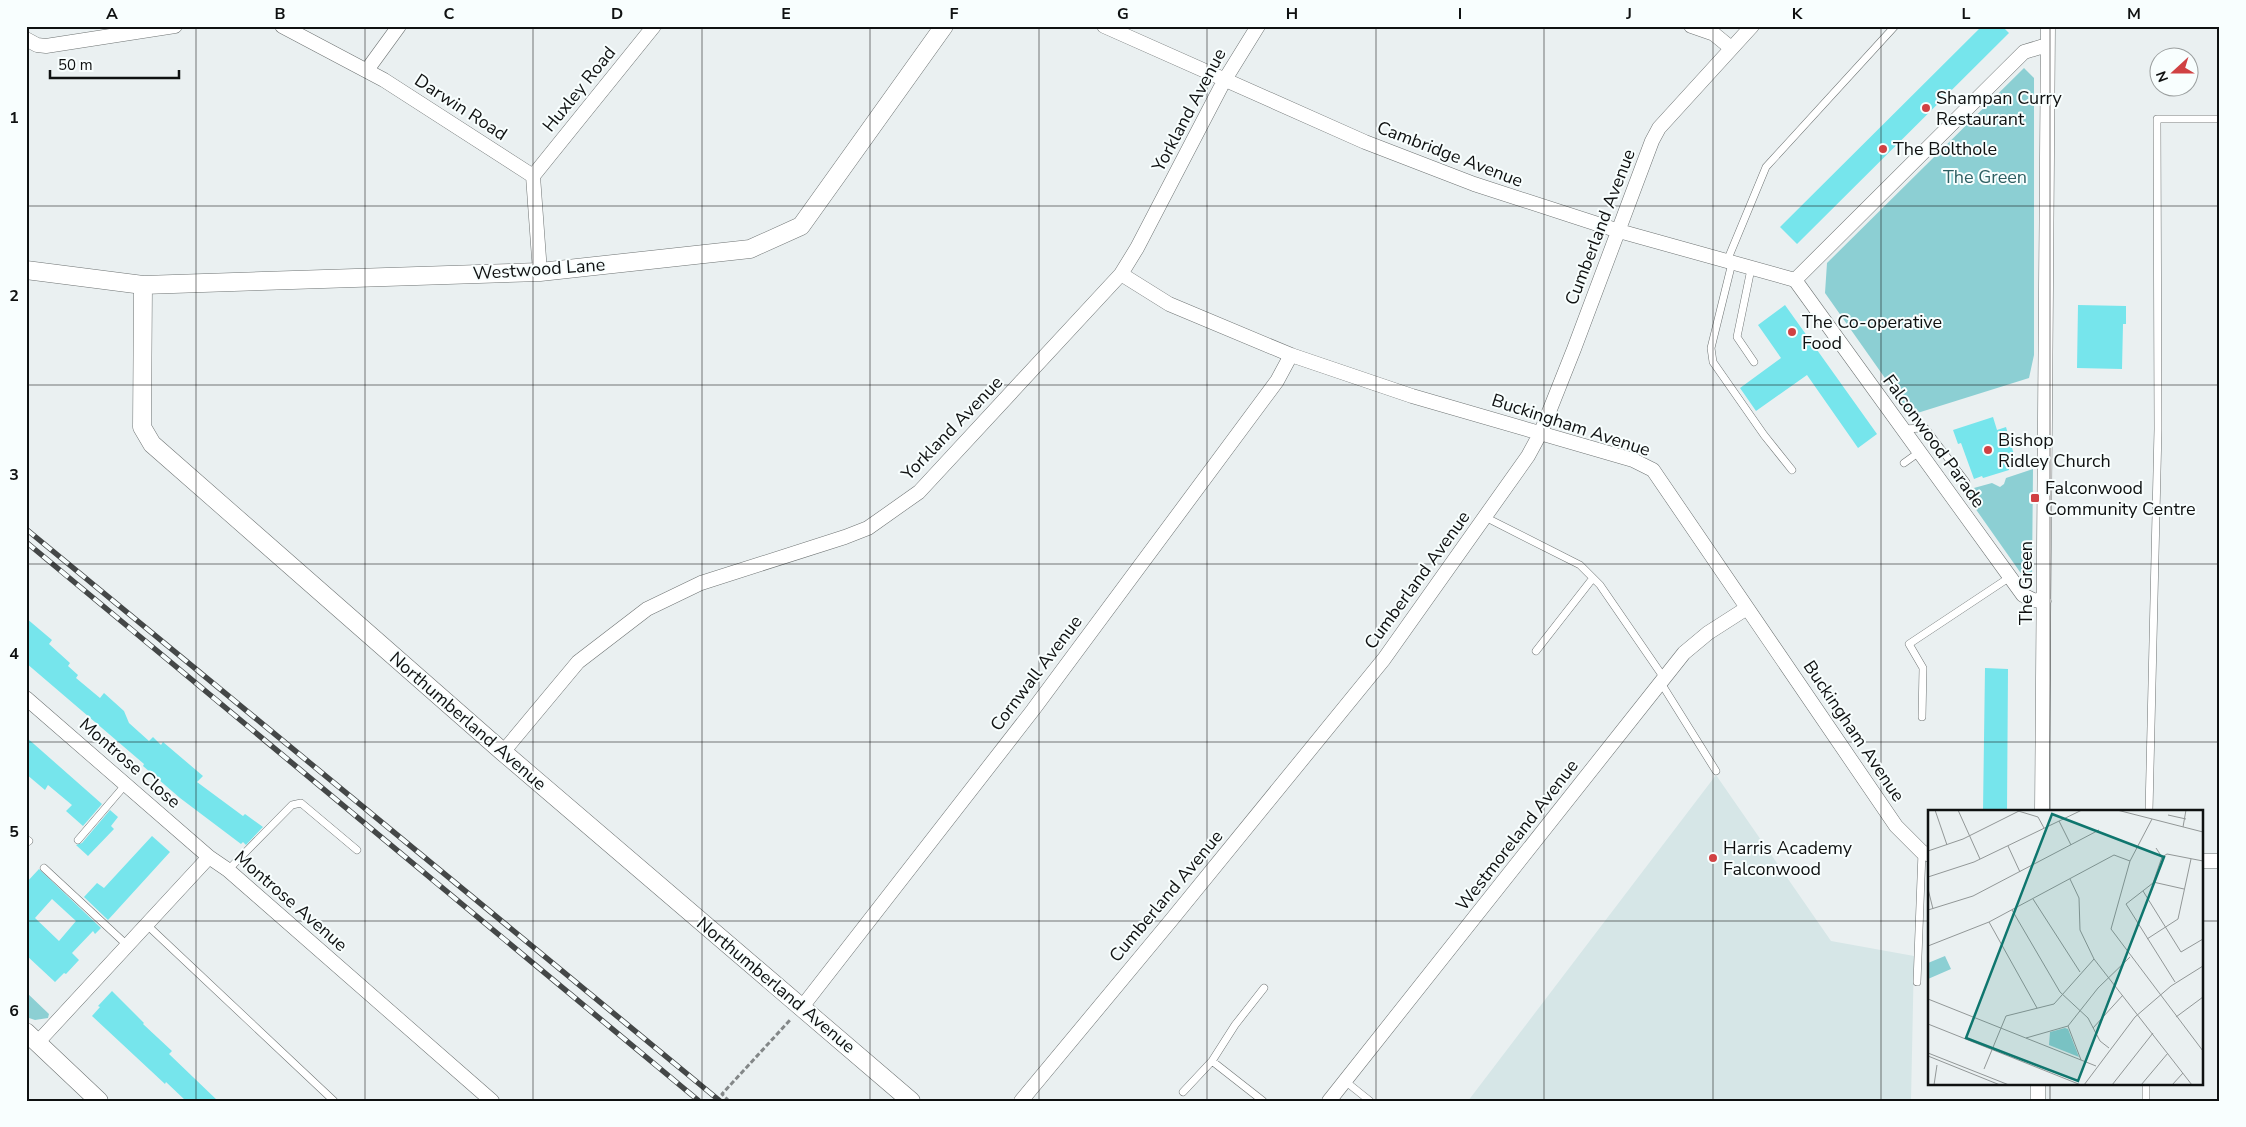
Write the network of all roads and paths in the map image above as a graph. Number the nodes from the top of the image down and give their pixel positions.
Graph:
1 (175, 26) edge
2 (282, 26) edge
3 (398, 26) edge
4 (654, 26) edge
5 (944, 26) edge
6 (1104, 26) edge
7 (1258, 26) edge
8 (1691, 26) edge
9 (1752, 26) edge
10 (1895, 26) edge
11 (2048, 26) edge
12 (26, 39) edge
13 (2047, 45) junction
14 (1731, 48) junction
15 (367, 70) junction
16 (1224, 81) junction
17 (2220, 119) edge
18 (533, 176) junction
19 (1618, 231) junction
20 (1730, 262) junction
21 (1751, 269) junction
22 (26, 270) edge
23 (540, 272) junction
24 (1121, 274) junction
25 (1795, 280) junction
26 (143, 285) junction
27 (1291, 355) junction
28 (1754, 362) dead end
29 (1901, 429) junction
30 (1541, 432) junction
31 (1918, 453) junction
32 (1904, 463) dead end
33 (1792, 470) dead end
34 (1966, 482) dead end
35 (1486, 517) junction
36 (2010, 577) junction
37 (1593, 578) junction
38 (2044, 601) junction
39 (1747, 608) junction
40 (1536, 650) dead end
41 (1663, 680) junction
42 (26, 698) edge
43 (1922, 716) dead end
44 (503, 752) junction
45 (1716, 771) dead end
46 (126, 784) junction
47 (2042, 810) edge
48 (2149, 810) edge
49 (26, 839) edge
50 (78, 840) dead end
51 (26, 843) edge
52 (358, 850) dead end
53 (1926, 854) edge
54 (209, 857) junction
55 (2204, 861) edge
56 (2220, 861) edge
57 (44, 868) dead end
58 (228, 870) junction
59 (147, 925) junction
60 (128, 946) junction
61 (1917, 982) dead end
62 (1264, 988) dead end
63 (802, 1008) junction
64 (32, 1037) edge
65 (1212, 1061) junction
66 (1344, 1081) junction
67 (2038, 1084) edge
68 (2146, 1084) edge
69 (1183, 1092) dead end
70 (99, 1101) edge
71 (334, 1101) edge
72 (492, 1101) edge
73 (729, 1101) edge
74 (912, 1101) edge
75 (1021, 1101) edge
76 (1263, 1101) edge
77 (1330, 1101) edge
78 (1370, 1101) edge
79 (2038, 1101) edge
80 (2146, 1101) edge

1 - 12 street
2 - 15 street, Darwin Road
3 - 15 street
4 - 18 street, Huxley Road
5 - 23 street, Westwood Lane
6 - 16 street, Cambridge Avenue
7 - 16 street, Yorkland Avenue
8 - 14 street
9 - 14 street, Cumberland Avenue
10 - 20 lane
11 - 13 street, The Green
13 - 25 street
13 - 38 street, The Green
14 - 19 street, Cumberland Avenue
15 - 18 street, Darwin Road
16 - 19 street, Cambridge Avenue
16 - 24 street, Yorkland Avenue
17 - 48 lane
18 - 23 street
19 - 20 street, Cambridge Avenue
19 - 30 street, Cumberland Avenue
20 - 21 street, Cambridge Avenue
20 - 33 lane
21 - 25 street, Cambridge Avenue
21 - 28 lane
22 - 26 street, Westwood Lane
23 - 26 street, Westwood Lane
24 - 27 street, Buckingham Avenue
24 - 44 street, Yorkland Avenue
25 - 29 street, Falconwood Parade
26 - 44 street, Northumberland Avenue
27 - 30 street, Buckingham Avenue
27 - 63 street, Cornwall Avenue
29 - 31 street, Falconwood Parade
29 - 34 lane
30 - 35 street, Cumberland Avenue
30 - 39 street, Buckingham Avenue
31 - 32 lane
31 - 36 street, Falconwood Parade
35 - 37 lane
35 - 75 street, Cumberland Avenue
36 - 38 street, Falconwood Parade
36 - 43 lane
37 - 40 lane
37 - 41 lane
38 - 47 street, The Green
39 - 41 street, Westmoreland Avenue
39 - 53 street, Buckingham Avenue
41 - 45 lane
41 - 66 street, Westmoreland Avenue
42 - 46 street, Montrose Close
44 - 63 street, Northumberland Avenue
46 - 50 lane
46 - 54 street, Montrose Close
49 - 51 lane
52 - 58 lane
53 - 61 lane
54 - 58 street, Montrose Avenue
54 - 59 street, Montrose Avenue
55 - 56 street
57 - 60 lane
58 - 72 street, Montrose Avenue
59 - 60 street, Montrose Avenue
59 - 71 lane
60 - 64 street, Montrose Avenue
62 - 65 lane
63 - 73 path
63 - 74 street, Northumberland Avenue
64 - 70 street
65 - 69 lane
65 - 76 lane
66 - 77 street, Westmoreland Avenue
66 - 78 lane
67 - 79 street
68 - 80 lane

